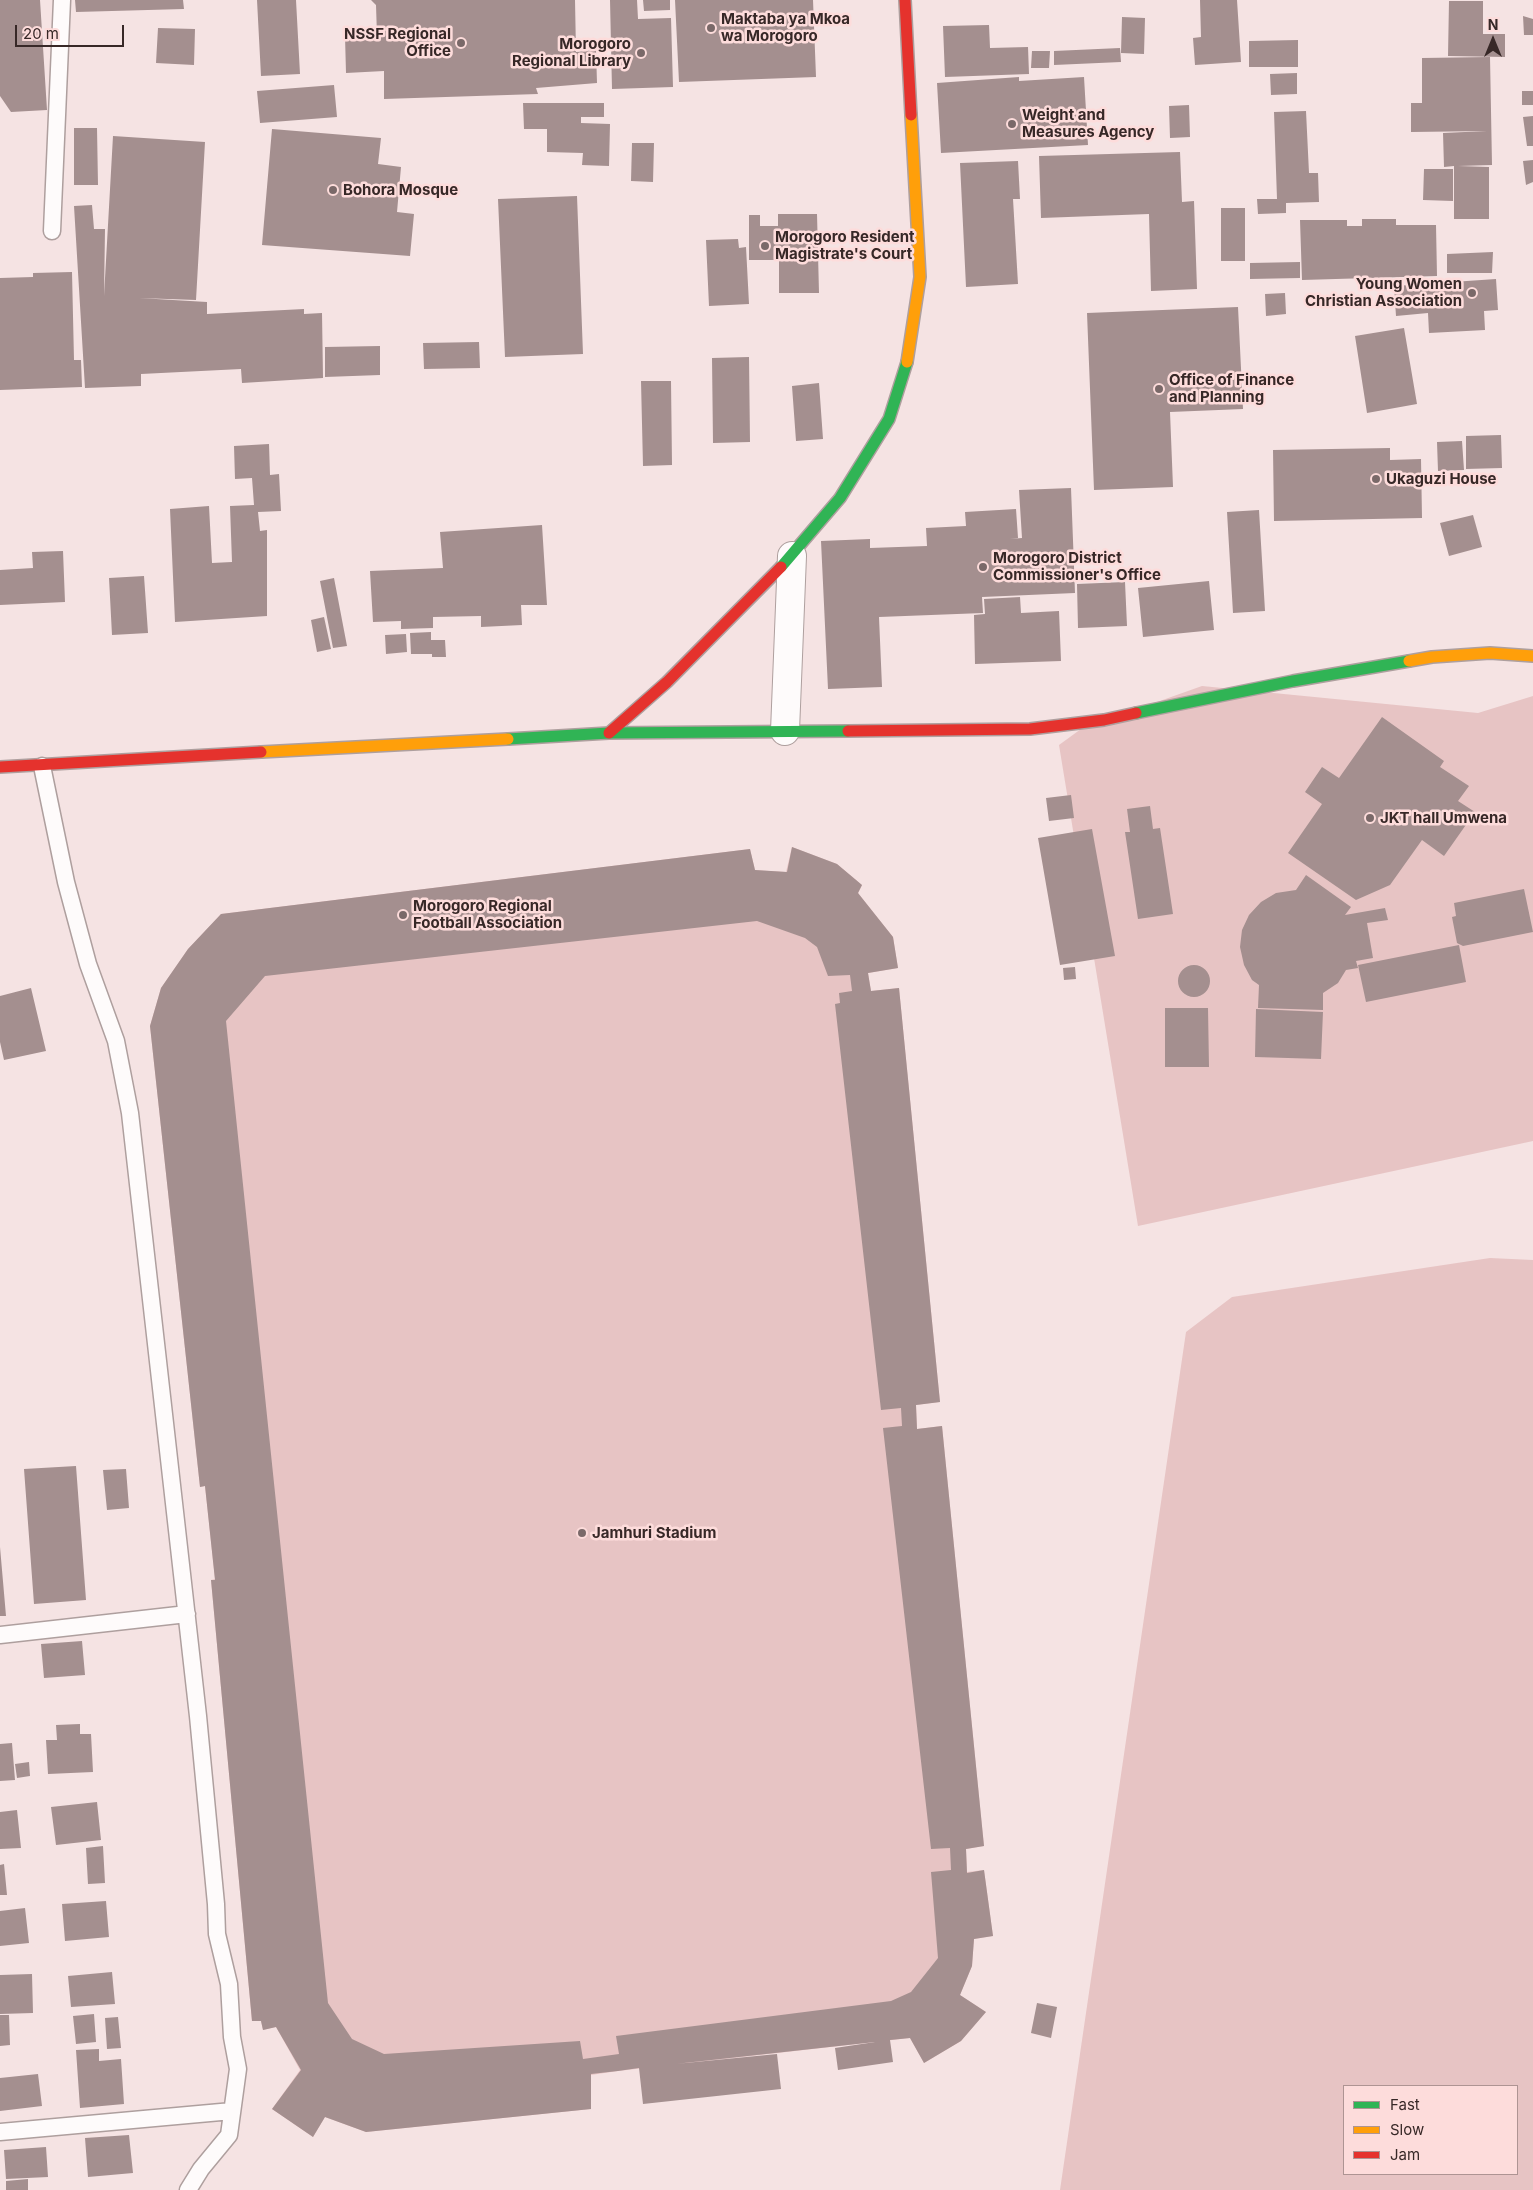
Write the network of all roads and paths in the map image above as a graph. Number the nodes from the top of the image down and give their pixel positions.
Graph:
1 (62, 0) edge
2 (905, 0) edge
3 (52, 231) dead end
4 (792, 556) junction
5 (1533, 656) edge
6 (785, 731) junction
7 (609, 733) junction
8 (42, 766) junction
9 (0, 767) edge
10 (187, 1614) junction
11 (0, 1635) edge
12 (232, 2111) junction
13 (0, 2132) edge
14 (188, 2190) edge

1 - 3 lane
2 - 4 street
4 - 6 street
4 - 7 street
5 - 6 street
6 - 7 street
7 - 8 street
8 - 9 street
8 - 10 lane
10 - 11 lane
10 - 12 lane
12 - 13 lane
12 - 14 lane

